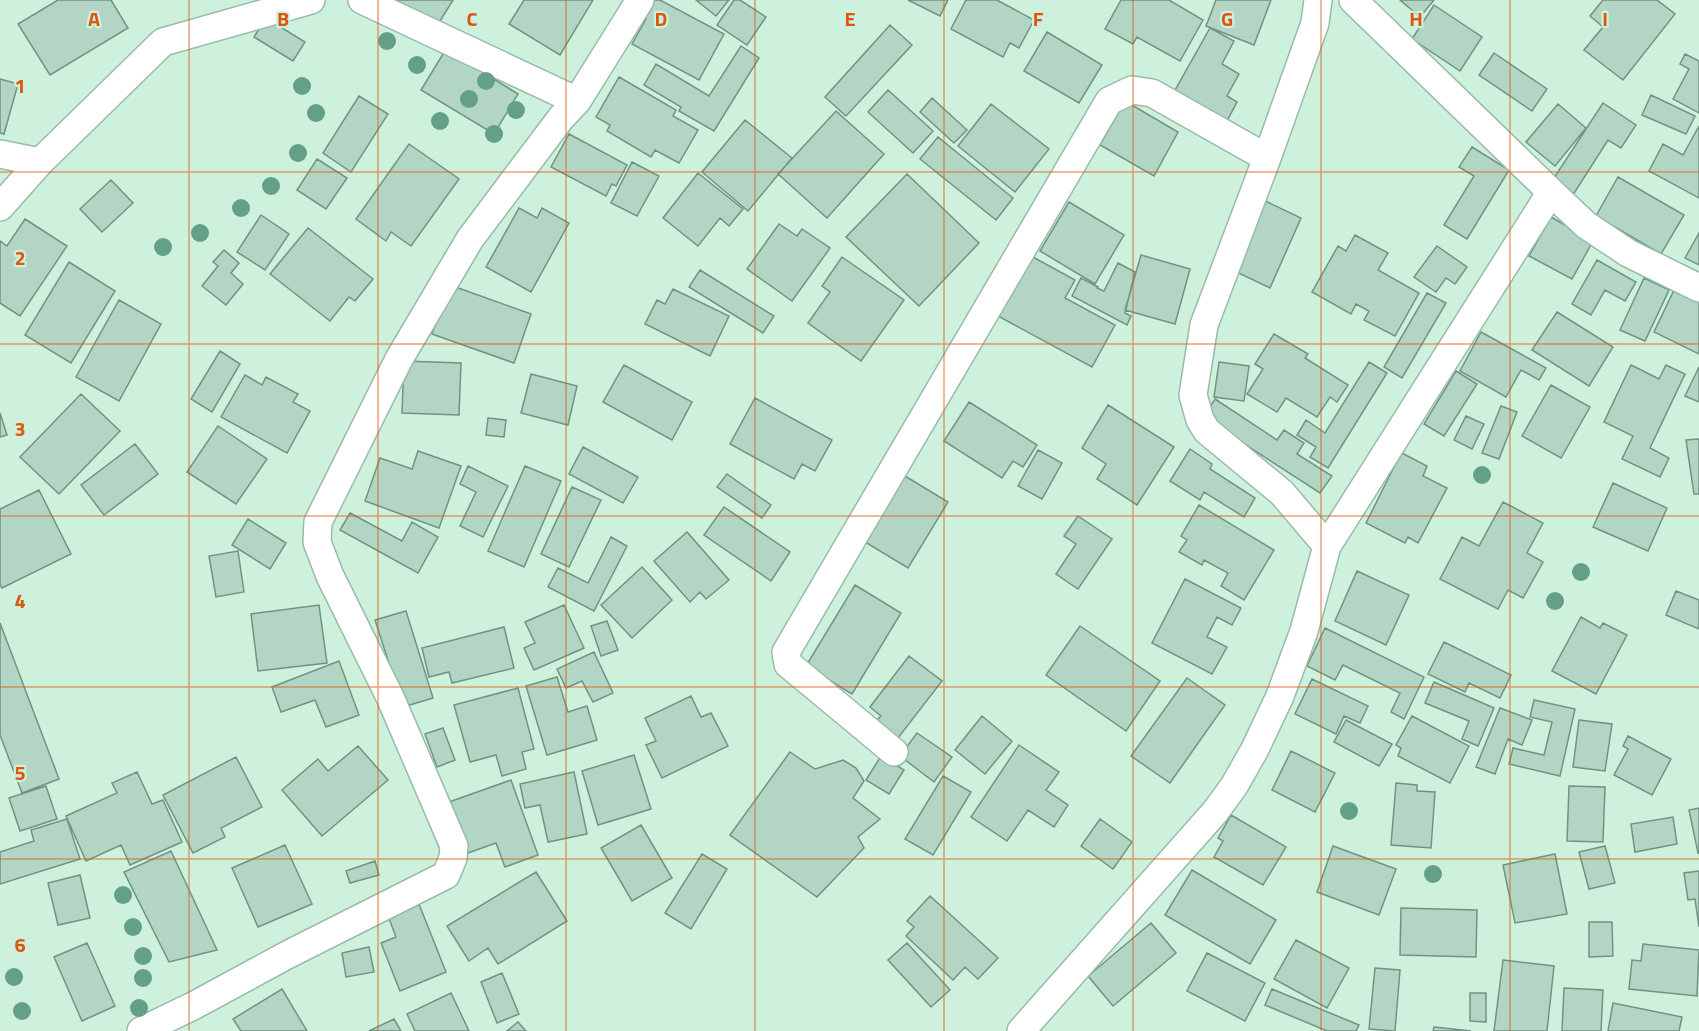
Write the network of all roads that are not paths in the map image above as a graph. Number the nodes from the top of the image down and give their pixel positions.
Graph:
1 (311, 0) edge
2 (362, 0) edge
3 (640, 0) edge
4 (1318, 0) edge
5 (1353, 0) edge
6 (577, 101) junction
7 (0, 154) edge
8 (1268, 158) junction
9 (40, 162) junction
10 (1551, 192) junction
11 (0, 207) edge
12 (1699, 288) edge
13 (1327, 546) junction
14 (894, 752) dead end
15 (141, 1031) edge
16 (1021, 1031) edge

1 - 9 street
2 - 6 street
3 - 6 street
4 - 8 street
5 - 10 street
6 - 15 street
7 - 9 street
8 - 13 street
8 - 14 street
9 - 11 street
10 - 12 street
10 - 13 street
13 - 16 street

